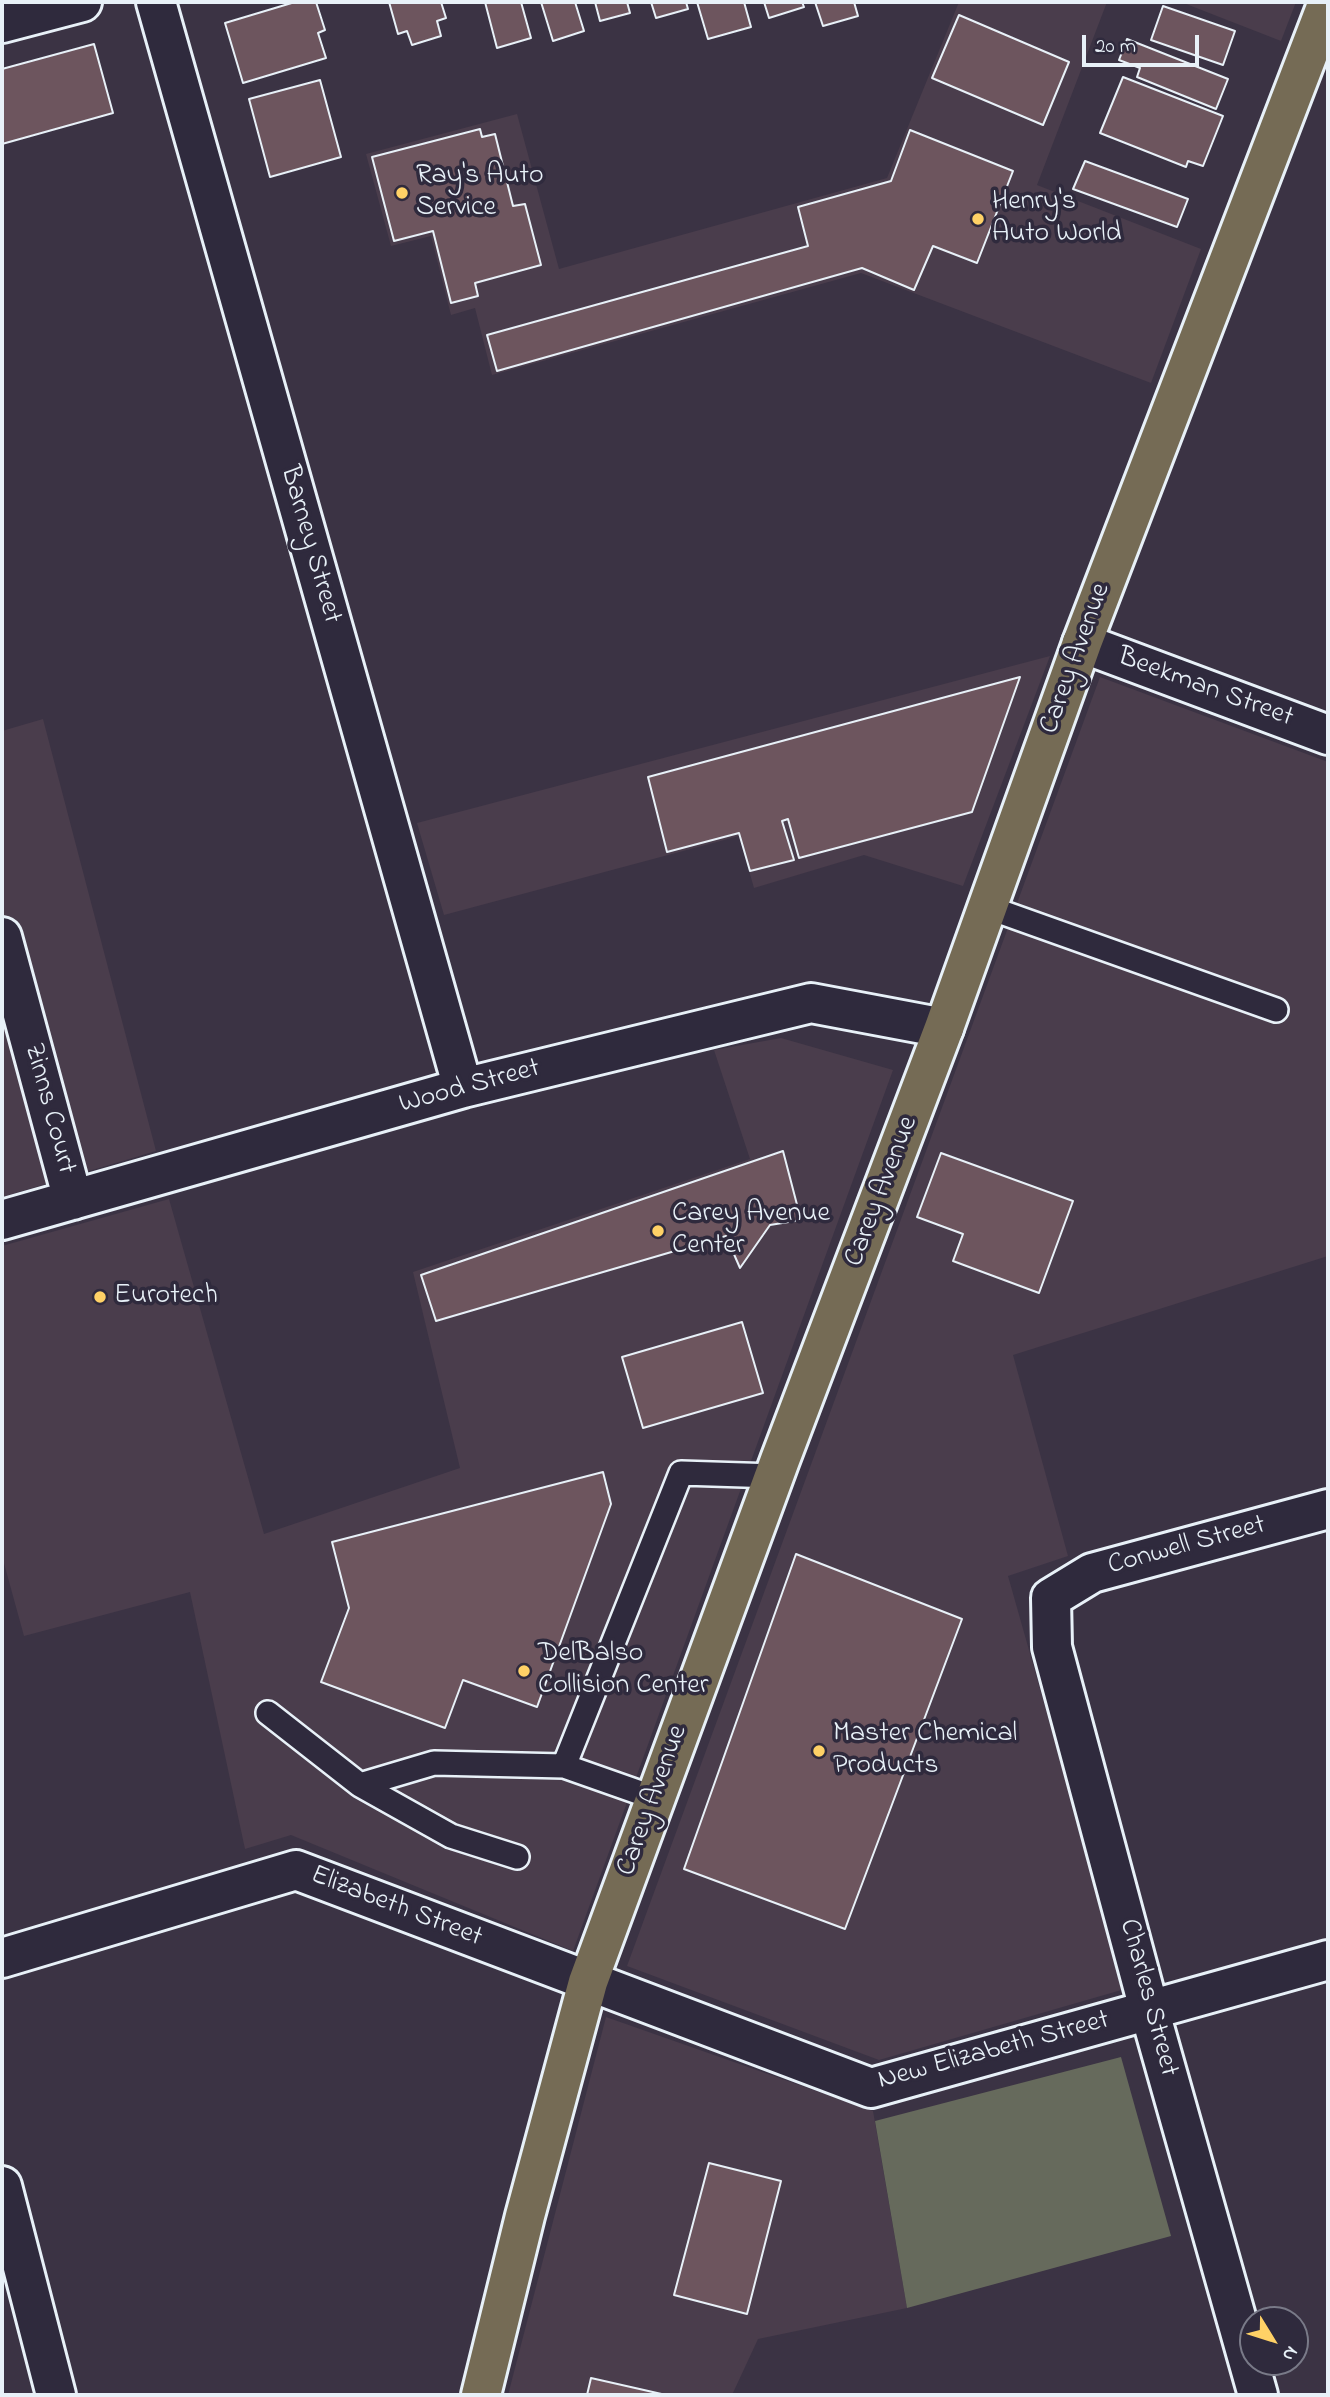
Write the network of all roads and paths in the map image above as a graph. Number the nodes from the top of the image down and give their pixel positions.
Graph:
1 (82, 2) edge
2 (156, 2) edge
3 (1326, 17) edge
4 (2, 23) edge
5 (1082, 643) junction
6 (1328, 734) edge
7 (987, 907) junction
8 (2, 937) edge
9 (1276, 1010) dead end
10 (944, 1028) junction
11 (463, 1088) junction
12 (73, 1200) junction
13 (2, 1220) edge
14 (775, 1476) junction
15 (1328, 1508) edge
16 (1051, 1598) joint
17 (268, 1713) dead end
18 (564, 1766) junction
19 (360, 1785) junction
20 (655, 1798) junction
21 (517, 1857) dead end
22 (2, 1958) edge
23 (1328, 1960) edge
24 (587, 1982) junction
25 (1149, 2010) junction
26 (2, 2186) edge
27 (56, 2395) edge
28 (481, 2395) edge
29 (1258, 2395) edge

1 - 4 street
2 - 11 street, Barney Street
3 - 5 main road, Carey Avenue
5 - 6 street, Beekman Street
5 - 7 main road, Carey Avenue
7 - 9 lane
7 - 10 main road, Carey Avenue
8 - 12 street, Zinns Court
10 - 11 street, Wood Street
10 - 14 main road, Carey Avenue
11 - 12 street, Wood Street
12 - 13 street, Wood Street
14 - 18 lane
14 - 20 main road, Carey Avenue
15 - 16 street, Conwell Street
16 - 25 street, Charles Street
17 - 19 lane
18 - 19 lane
18 - 20 lane
19 - 21 lane
20 - 24 main road, Carey Avenue
22 - 24 street, Elizabeth Street
23 - 25 street, New Elizabeth Street
24 - 25 street, New Elizabeth Street
24 - 28 main road, Carey Avenue
25 - 29 street, Charles Street
26 - 27 street

